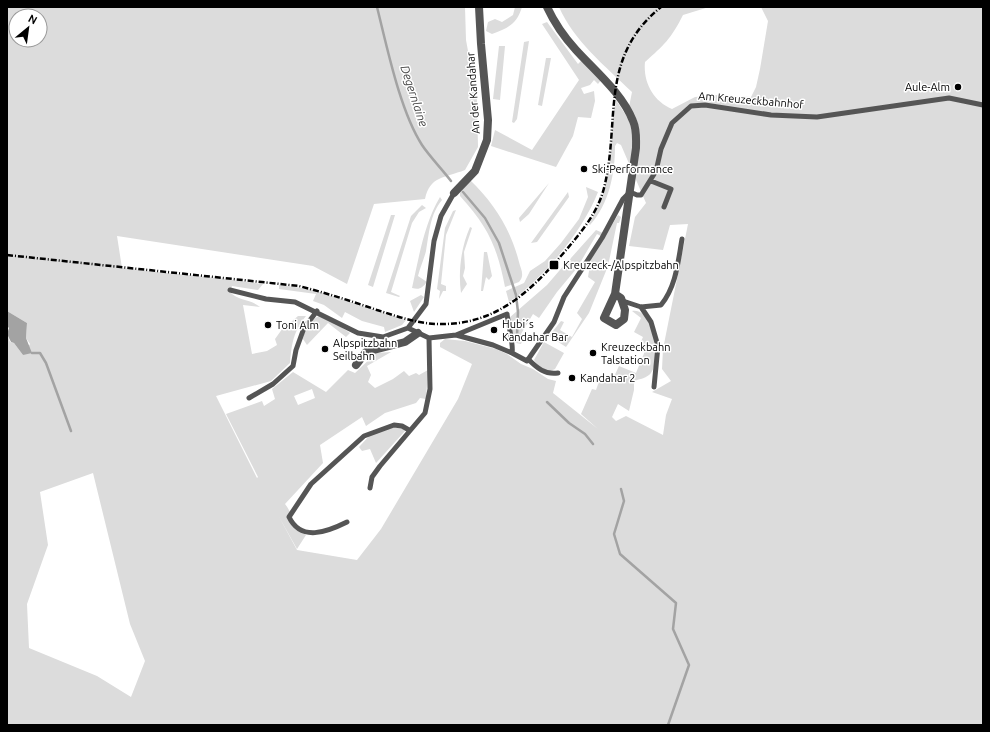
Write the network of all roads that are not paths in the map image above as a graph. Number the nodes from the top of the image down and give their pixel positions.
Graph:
1 (479, 7) edge
2 (547, 7) edge
3 (983, 105) edge
4 (651, 181) junction
5 (630, 192) junction
6 (454, 193) joint
7 (664, 207) dead end
8 (682, 239) dead end
9 (230, 290) dead end
10 (615, 294) junction
11 (623, 301) junction
12 (642, 307) junction
13 (317, 311) junction
14 (408, 328) junction
15 (418, 333) junction
16 (456, 335) junction
17 (429, 338) junction
18 (512, 353) junction
19 (528, 359) junction
20 (356, 365) dead end
21 (558, 373) dead end
22 (654, 387) dead end
23 (249, 398) dead end
24 (409, 430) junction
25 (370, 488) dead end
26 (347, 522) dead end

1 - 6 street, An der Kandahar
2 - 5 street
3 - 4 lane, Am Kreuzeckbahnhof
4 - 5 lane, Am Kreuzeckbahnhof
4 - 7 lane
5 - 10 street
5 - 19 lane
6 - 14 lane, An der Kandahar
8 - 12 lane
9 - 13 lane
10 - 11 street
10 - 11 street
11 - 12 lane
12 - 22 lane
13 - 14 lane
13 - 23 lane
14 - 15 lane
15 - 17 lane
15 - 20 street
16 - 17 lane
16 - 18 lane
16 - 18 lane
17 - 24 lane
18 - 19 lane
19 - 21 lane
24 - 25 lane
24 - 26 lane

